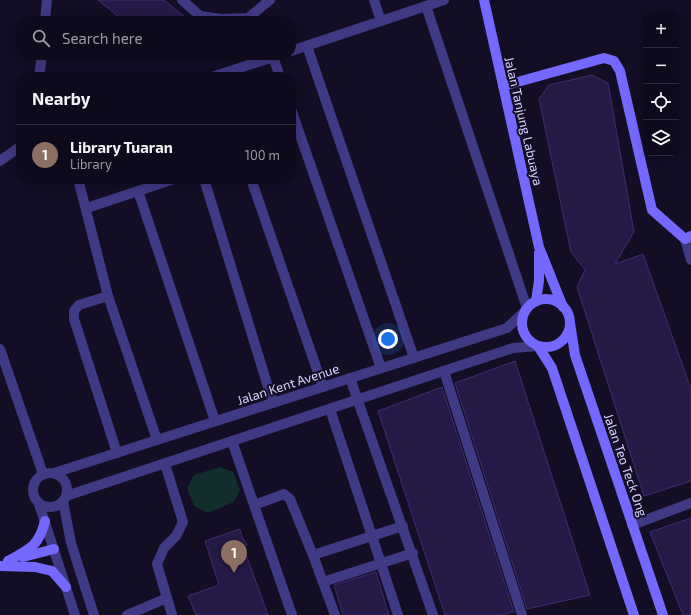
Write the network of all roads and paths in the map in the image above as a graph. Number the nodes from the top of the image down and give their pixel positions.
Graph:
1 (47, 0) edge
2 (182, 0) edge
3 (270, 0) edge
4 (374, 0) edge
5 (444, 0) edge
6 (484, 0) edge
7 (426, 6) junction
8 (45, 16) edge
9 (200, 16) edge
10 (252, 16) edge
11 (381, 21) junction
12 (307, 46) junction
13 (296, 49) edge
14 (41, 60) edge
15 (261, 60) edge
16 (272, 60) edge
17 (40, 72) edge
18 (226, 72) edge
19 (278, 72) edge
20 (503, 86) junction
21 (296, 139) edge
22 (16, 150) edge
23 (0, 161) edge
24 (80, 184) edge
25 (159, 184) edge
26 (206, 184) edge
27 (253, 184) edge
28 (138, 191) junction
29 (87, 208) junction
30 (688, 238) edge
31 (539, 247) junction
32 (691, 260) edge
33 (108, 296) junction
34 (536, 301) junction
35 (564, 307) junction
36 (526, 310) junction
37 (570, 323) junction
38 (538, 346) junction
39 (0, 349) edge
40 (414, 358) junction
41 (381, 368) junction
42 (444, 371) junction
43 (350, 378) junction
44 (323, 387) junction
45 (357, 400) junction
46 (274, 403) junction
47 (330, 408) junction
48 (216, 421) junction
49 (157, 440) junction
50 (232, 441) junction
51 (117, 453) junction
52 (165, 464) junction
53 (54, 473) junction
54 (43, 474) junction
55 (65, 498) junction
56 (691, 503) edge
57 (39, 504) junction
58 (254, 505) junction
59 (45, 521) junction
60 (632, 525) junction
61 (403, 526) junction
62 (372, 536) junction
63 (71, 543) junction
64 (54, 549) junction
65 (413, 553) junction
66 (314, 555) junction
67 (381, 562) junction
68 (3, 564) edge
69 (323, 582) junction
70 (66, 586) junction
71 (167, 598) junction
72 (75, 615) edge
73 (94, 615) edge
74 (127, 615) edge
75 (172, 615) edge
76 (292, 615) edge
77 (335, 615) edge
78 (398, 615) edge
79 (433, 615) edge
80 (522, 615) edge
81 (634, 615) edge
82 (661, 615) edge

1 - 8 street
2 - 9 street
3 - 10 street
4 - 11 street
5 - 7 street
6 - 20 street, Jalan Tanjung Labuaya
7 - 11 street
7 - 36 street
11 - 12 street
12 - 13 street
12 - 40 street
14 - 17 street
15 - 18 street
16 - 19 street
20 - 30 street
20 - 31 street, Jalan Tanjung Labuaya
21 - 41 street
22 - 23 street
24 - 29 street
25 - 28 street
26 - 46 street
27 - 44 street
28 - 29 street
28 - 48 street
29 - 33 street
30 - 32 street
31 - 34 street
31 - 35 street
33 - 49 street
33 - 51 street
34 - 35 street
34 - 36 street
35 - 37 street
36 - 38 street
36 - 40 street, Jalan Kent Avenue
37 - 38 street
37 - 60 street, Jalan Teo Teck Ong
38 - 42 street
38 - 81 street
39 - 54 street
40 - 41 street, Jalan Kent Avenue
41 - 43 street, Jalan Kent Avenue
42 - 45 street
42 - 80 street
43 - 44 street, Jalan Kent Avenue
43 - 45 street
44 - 46 street, Jalan Kent Avenue
45 - 47 street
45 - 61 street
46 - 48 street, Jalan Kent Avenue
47 - 50 street
47 - 62 street
48 - 49 street, Jalan Kent Avenue
49 - 51 street, Jalan Kent Avenue
50 - 52 street
50 - 58 street
51 - 53 street, Jalan Kent Avenue
52 - 55 street
52 - 71 street
53 - 54 street
53 - 55 street
54 - 57 street
55 - 57 street
55 - 63 street
56 - 60 street
57 - 59 street
58 - 66 street
58 - 76 street
59 - 64 street
59 - 68 street
60 - 82 street, Jalan Teo Teck Ong
61 - 62 street
61 - 65 street
62 - 66 street
62 - 67 street
63 - 64 street
63 - 73 street
64 - 68 street
64 - 70 street
65 - 67 street
65 - 79 street
66 - 69 street
67 - 69 street
67 - 78 street
68 - 70 street
69 - 77 street
70 - 72 street
71 - 74 street
71 - 75 street

